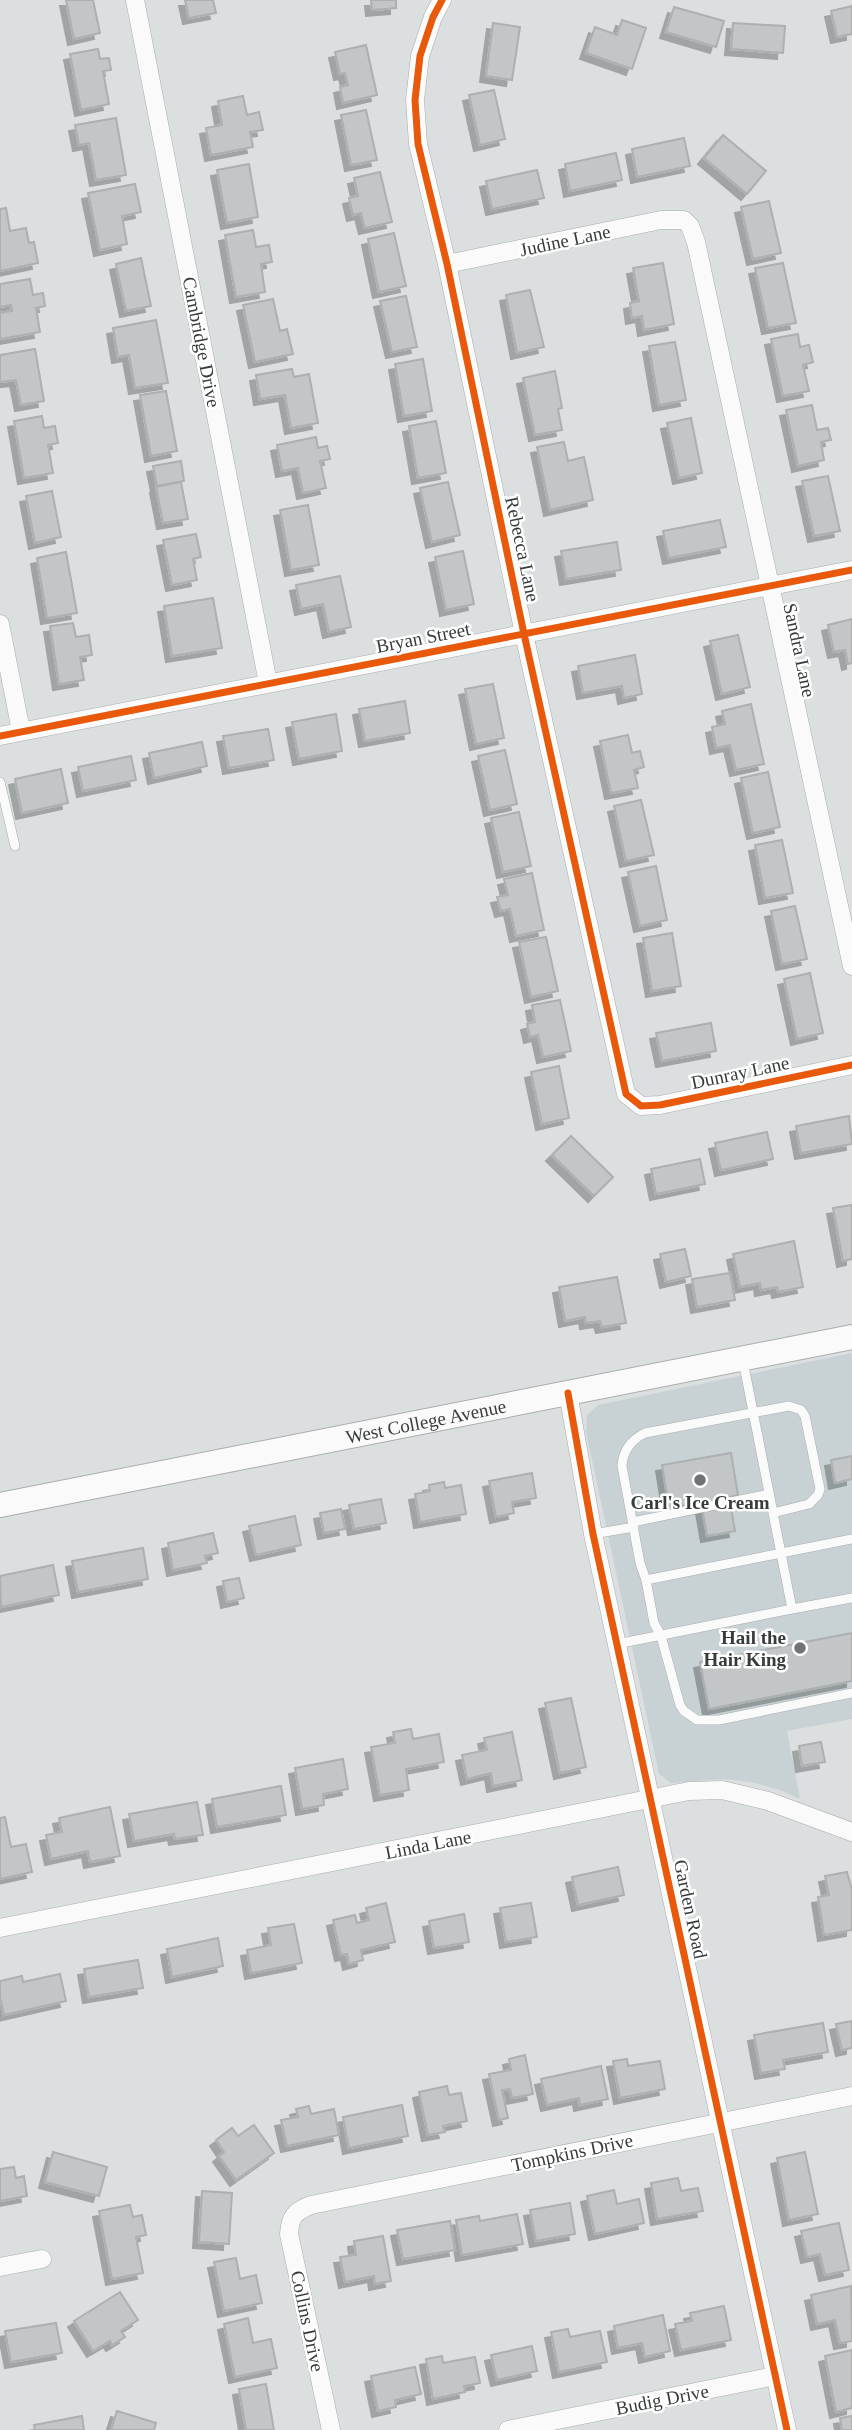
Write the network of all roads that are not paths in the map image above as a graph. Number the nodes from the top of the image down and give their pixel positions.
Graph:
1 (135, 0) edge
2 (442, 0) edge
3 (684, 220) joint
4 (447, 264) junction
5 (852, 570) edge
6 (771, 587) junction
7 (0, 624) edge
8 (524, 634) junction
9 (268, 683) junction
10 (21, 731) junction
11 (0, 736) edge
12 (0, 782) edge
13 (15, 846) dead end
14 (852, 966) edge
15 (852, 1065) edge
16 (635, 1102) joint
17 (852, 1337) edge
18 (743, 1359) junction
19 (568, 1393) junction
20 (753, 1413) junction
21 (769, 1494) junction
22 (0, 1505) edge
23 (773, 1513) junction
24 (633, 1524) junction
25 (593, 1534) junction
26 (852, 1539) edge
27 (781, 1553) junction
28 (646, 1580) junction
29 (852, 1598) edge
30 (792, 1609) junction
31 (661, 1636) junction
32 (617, 1644) junction
33 (852, 1693) edge
34 (651, 1800) junction
35 (852, 1832) edge
36 (0, 1928) edge
37 (852, 2096) edge
38 (720, 2122) junction
39 (294, 2213) joint
40 (42, 2259) dead end
41 (0, 2267) edge
42 (775, 2376) junction
43 (331, 2430) edge
44 (508, 2430) edge
45 (787, 2430) edge

1 - 9 street, Cambridge Drive
2 - 4 street, Rebecca Lane
3 - 4 street, Judine Lane
3 - 6 street, Sandra Lane
4 - 8 street, Rebecca Lane
5 - 6 street, Bryan Street
6 - 8 street, Bryan Street
6 - 14 street, Sandra Lane
7 - 10 street
8 - 9 street, Bryan Street
8 - 16 street, Rebecca Lane
9 - 10 street, Bryan Street
10 - 11 street, Bryan Street
12 - 13 lane
15 - 16 street, Dunray Lane
17 - 18 main road, West College Avenue
18 - 19 main road, West College Avenue
18 - 20 lane
19 - 22 main road, West College Avenue
19 - 25 street, Garden Road
20 - 21 lane
20 - 23 lane
20 - 24 lane
21 - 23 lane
21 - 24 lane
23 - 27 lane
24 - 25 lane
24 - 28 lane
25 - 32 street, Garden Road
26 - 27 lane
27 - 28 lane
27 - 30 lane
28 - 31 lane
29 - 30 lane
30 - 31 lane
31 - 32 lane
31 - 33 lane
32 - 34 street, Garden Road
34 - 35 street, Linda Lane
34 - 36 street, Linda Lane
34 - 38 street, Garden Road
37 - 38 street, Tompkins Drive
38 - 39 street, Tompkins Drive
38 - 42 street, Garden Road
39 - 43 street, Collins Drive
40 - 41 street
42 - 44 street, Budig Drive
42 - 45 street, Garden Road

